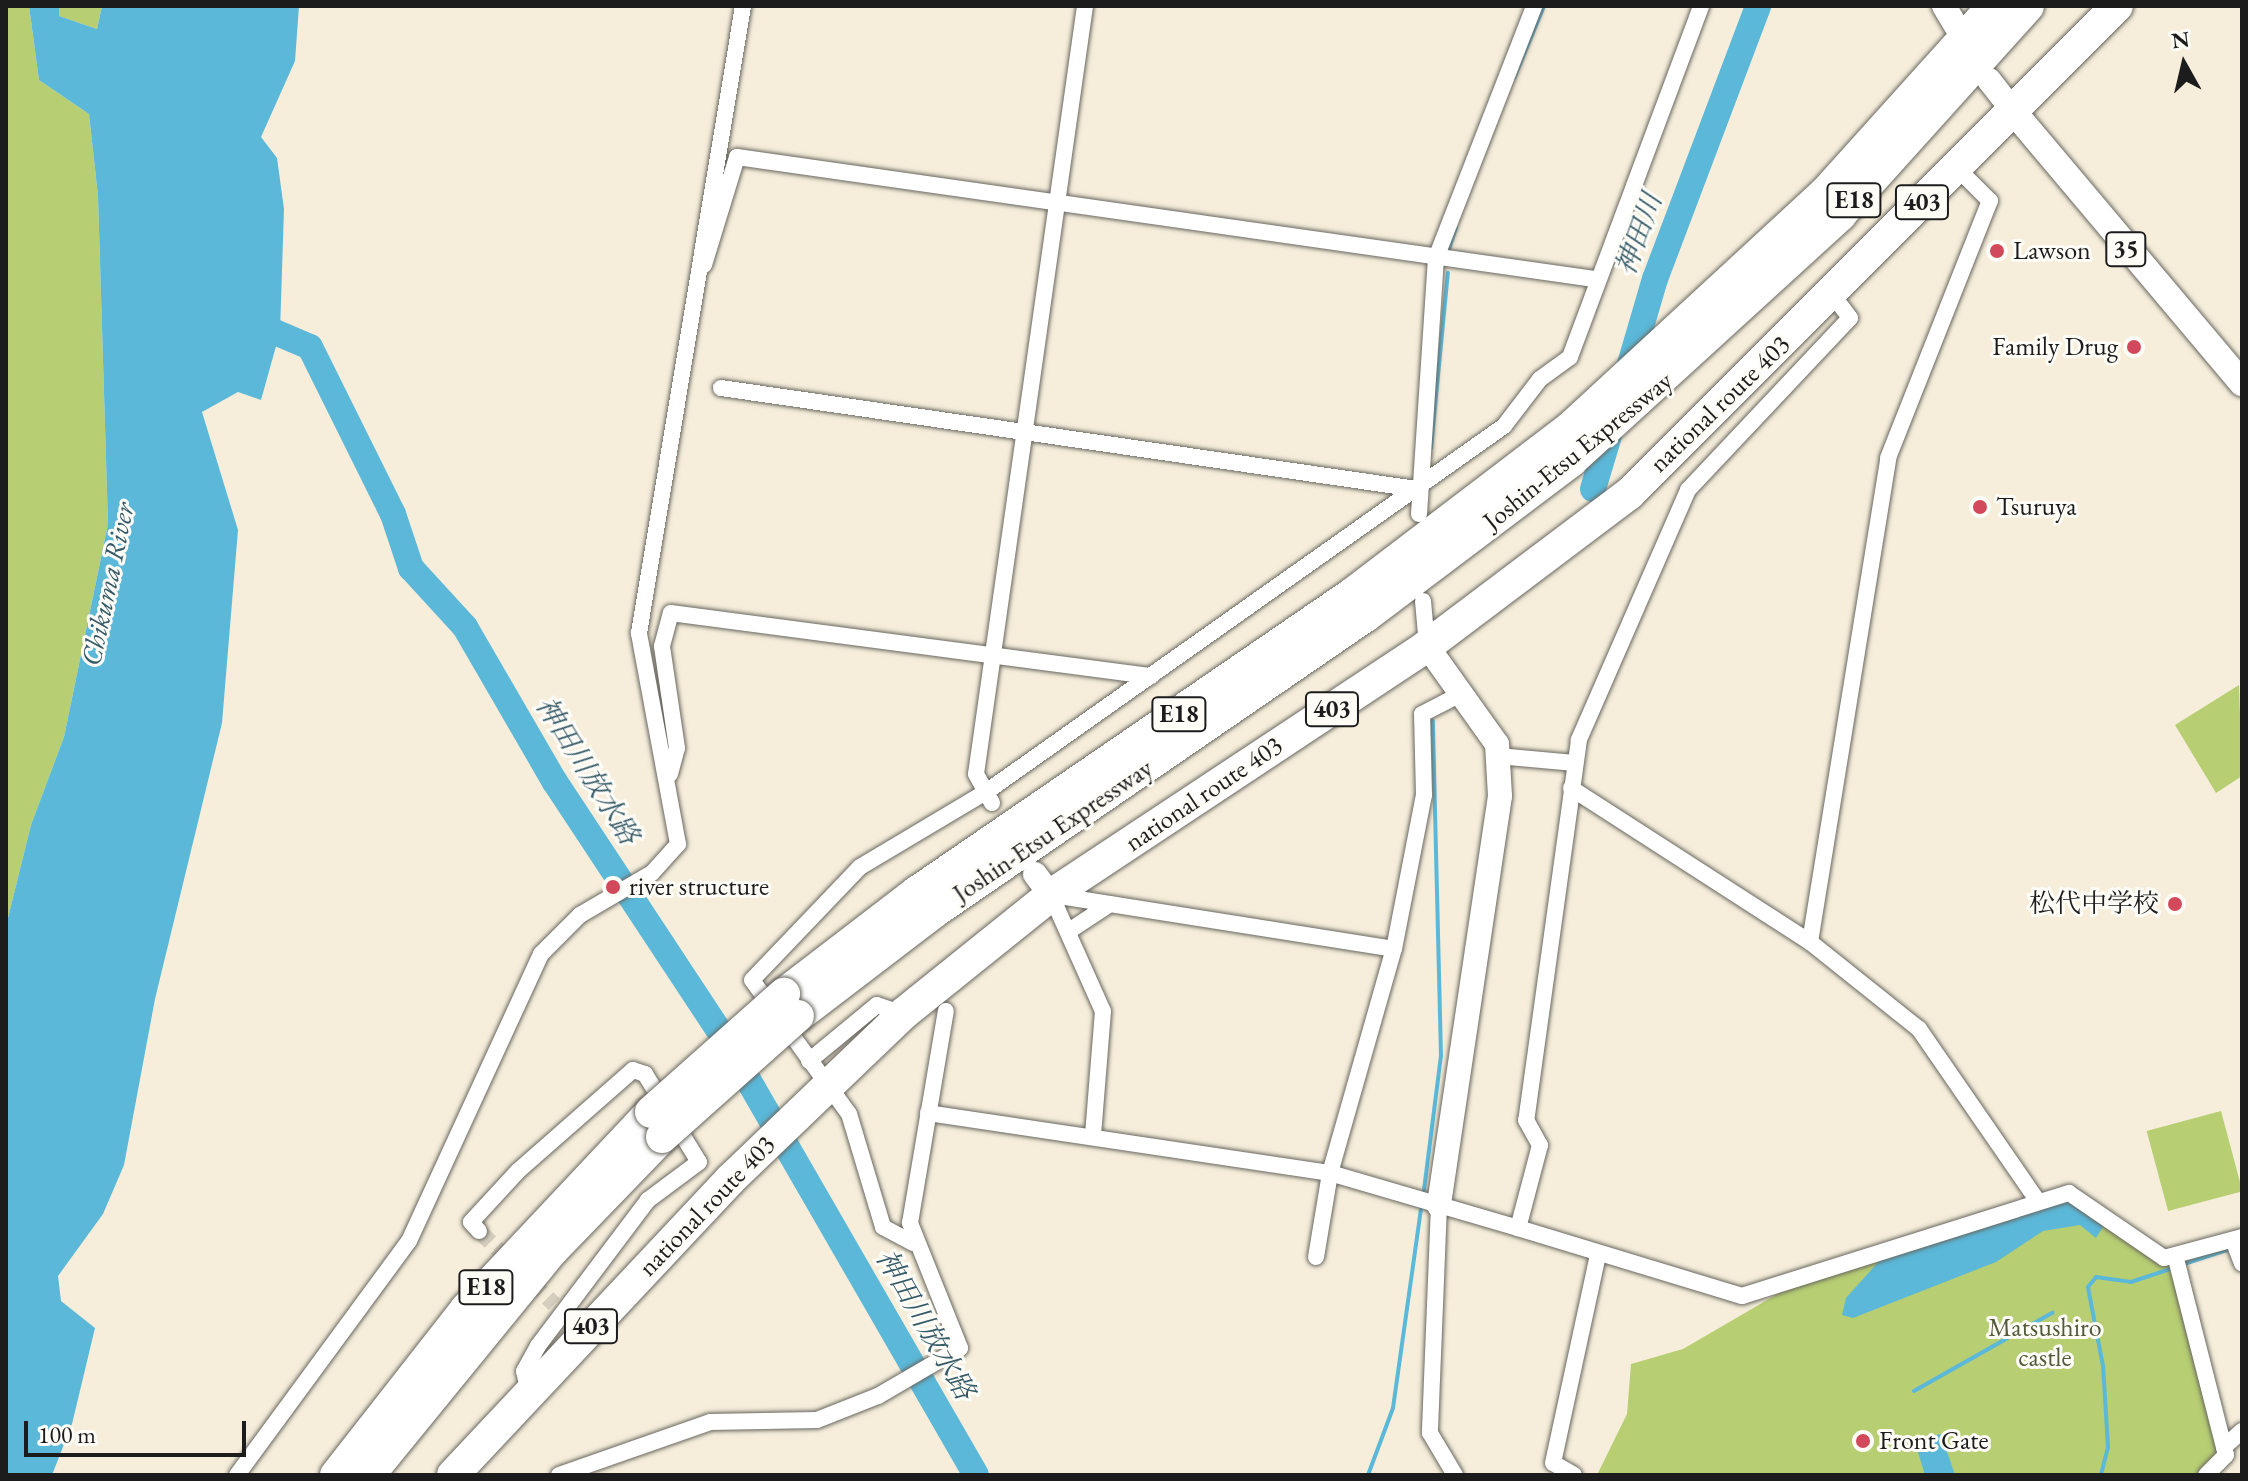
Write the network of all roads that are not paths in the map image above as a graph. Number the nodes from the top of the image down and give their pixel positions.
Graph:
1 (743, 6) edge
2 (1085, 6) edge
3 (1534, 6) edge
4 (1701, 6) edge
5 (1993, 6) edge
6 (2028, 6) edge
7 (2117, 6) edge
8 (1989, 80) dead end
9 (2013, 111) junction
10 (1956, 167) junction
11 (1058, 204) junction
12 (1436, 258) junction
13 (698, 277) junction
14 (1594, 279) junction
15 (1832, 294) junction
16 (2239, 373) edge
17 (721, 388) dead end
18 (1026, 430) junction
19 (1417, 489) junction
20 (1419, 514) dead end
21 (1423, 601) dead end
22 (1427, 646) junction
23 (993, 658) junction
24 (1151, 676) junction
25 (1461, 694) junction
26 (1498, 756) junction
27 (1575, 763) junction
28 (669, 775) junction
29 (1571, 788) junction
30 (989, 797) junction
31 (1043, 884) junction
32 (1110, 904) junction
33 (1069, 931) junction
34 (1810, 942) junction
35 (1394, 949) junction
36 (791, 1005) junction
37 (946, 1011) dead end
38 (816, 1082) junction
39 (928, 1113) junction
40 (657, 1124) junction
41 (1093, 1136) junction
42 (1330, 1173) junction
43 (2037, 1200) junction
44 (1439, 1205) junction
45 (1518, 1228) junction
46 (479, 1231) dead end
47 (913, 1243) junction
48 (2238, 1247) edge
49 (1598, 1255) junction
50 (1316, 1257) dead end
51 (2176, 1259) junction
52 (408, 1381) junction
53 (529, 1392) junction
54 (2242, 1431) edge
55 (2224, 1447) junction
56 (237, 1475) edge
57 (327, 1475) edge
58 (336, 1475) edge
59 (369, 1475) edge
60 (453, 1475) edge
61 (559, 1475) edge
62 (1455, 1475) edge
63 (1574, 1475) edge
64 (2206, 1475) edge

1 - 13 street
2 - 11 street
3 - 12 street
4 - 14 street
5 - 36 highway, Joshin-Etsu Expressway / E18
6 - 36 highway, Joshin-Etsu Expressway / E18
7 - 9 highway, national route 403 / 403
8 - 9 street
9 - 10 highway, national route 403 / 403
9 - 16 main road, 35
10 - 15 highway, national route 403 / 403
10 - 34 street
11 - 12 street
11 - 13 street
11 - 18 street
12 - 14 street
12 - 19 street
13 - 28 street
14 - 19 street
15 - 22 highway, national route 403 / 403
15 - 27 street
17 - 18 street
18 - 19 street
18 - 23 street
19 - 20 street
19 - 24 street
21 - 22 street
22 - 25 street
22 - 31 highway, national route 403 / 403
23 - 24 street
23 - 28 street
23 - 30 street
24 - 30 street
25 - 26 street
25 - 35 street
26 - 27 street
26 - 44 street
27 - 29 street
28 - 56 street
29 - 34 street
29 - 45 street
30 - 38 street
31 - 32 street
31 - 33 street
31 - 38 highway, national route 403 / 403
32 - 33 street
32 - 35 street
33 - 41 street
34 - 43 street
35 - 42 street
36 - 40 highway, Joshin-Etsu Expressway / E18, bridge
37 - 39 street
38 - 47 street
38 - 53 highway, national route 403 / 403
39 - 41 street
39 - 47 street
40 - 52 highway, Joshin-Etsu Expressway / E18
40 - 59 highway, Joshin-Etsu Expressway / E18
41 - 42 street
42 - 44 street
42 - 50 street
43 - 49 street
43 - 51 street
44 - 45 street
44 - 62 street
45 - 49 street
46 - 53 street
47 - 61 street
48 - 51 street
49 - 63 street
51 - 55 street
52 - 57 highway
52 - 58 highway, Joshin-Etsu Expressway / E18
53 - 60 highway, national route 403 / 403
54 - 55 street
55 - 64 street

